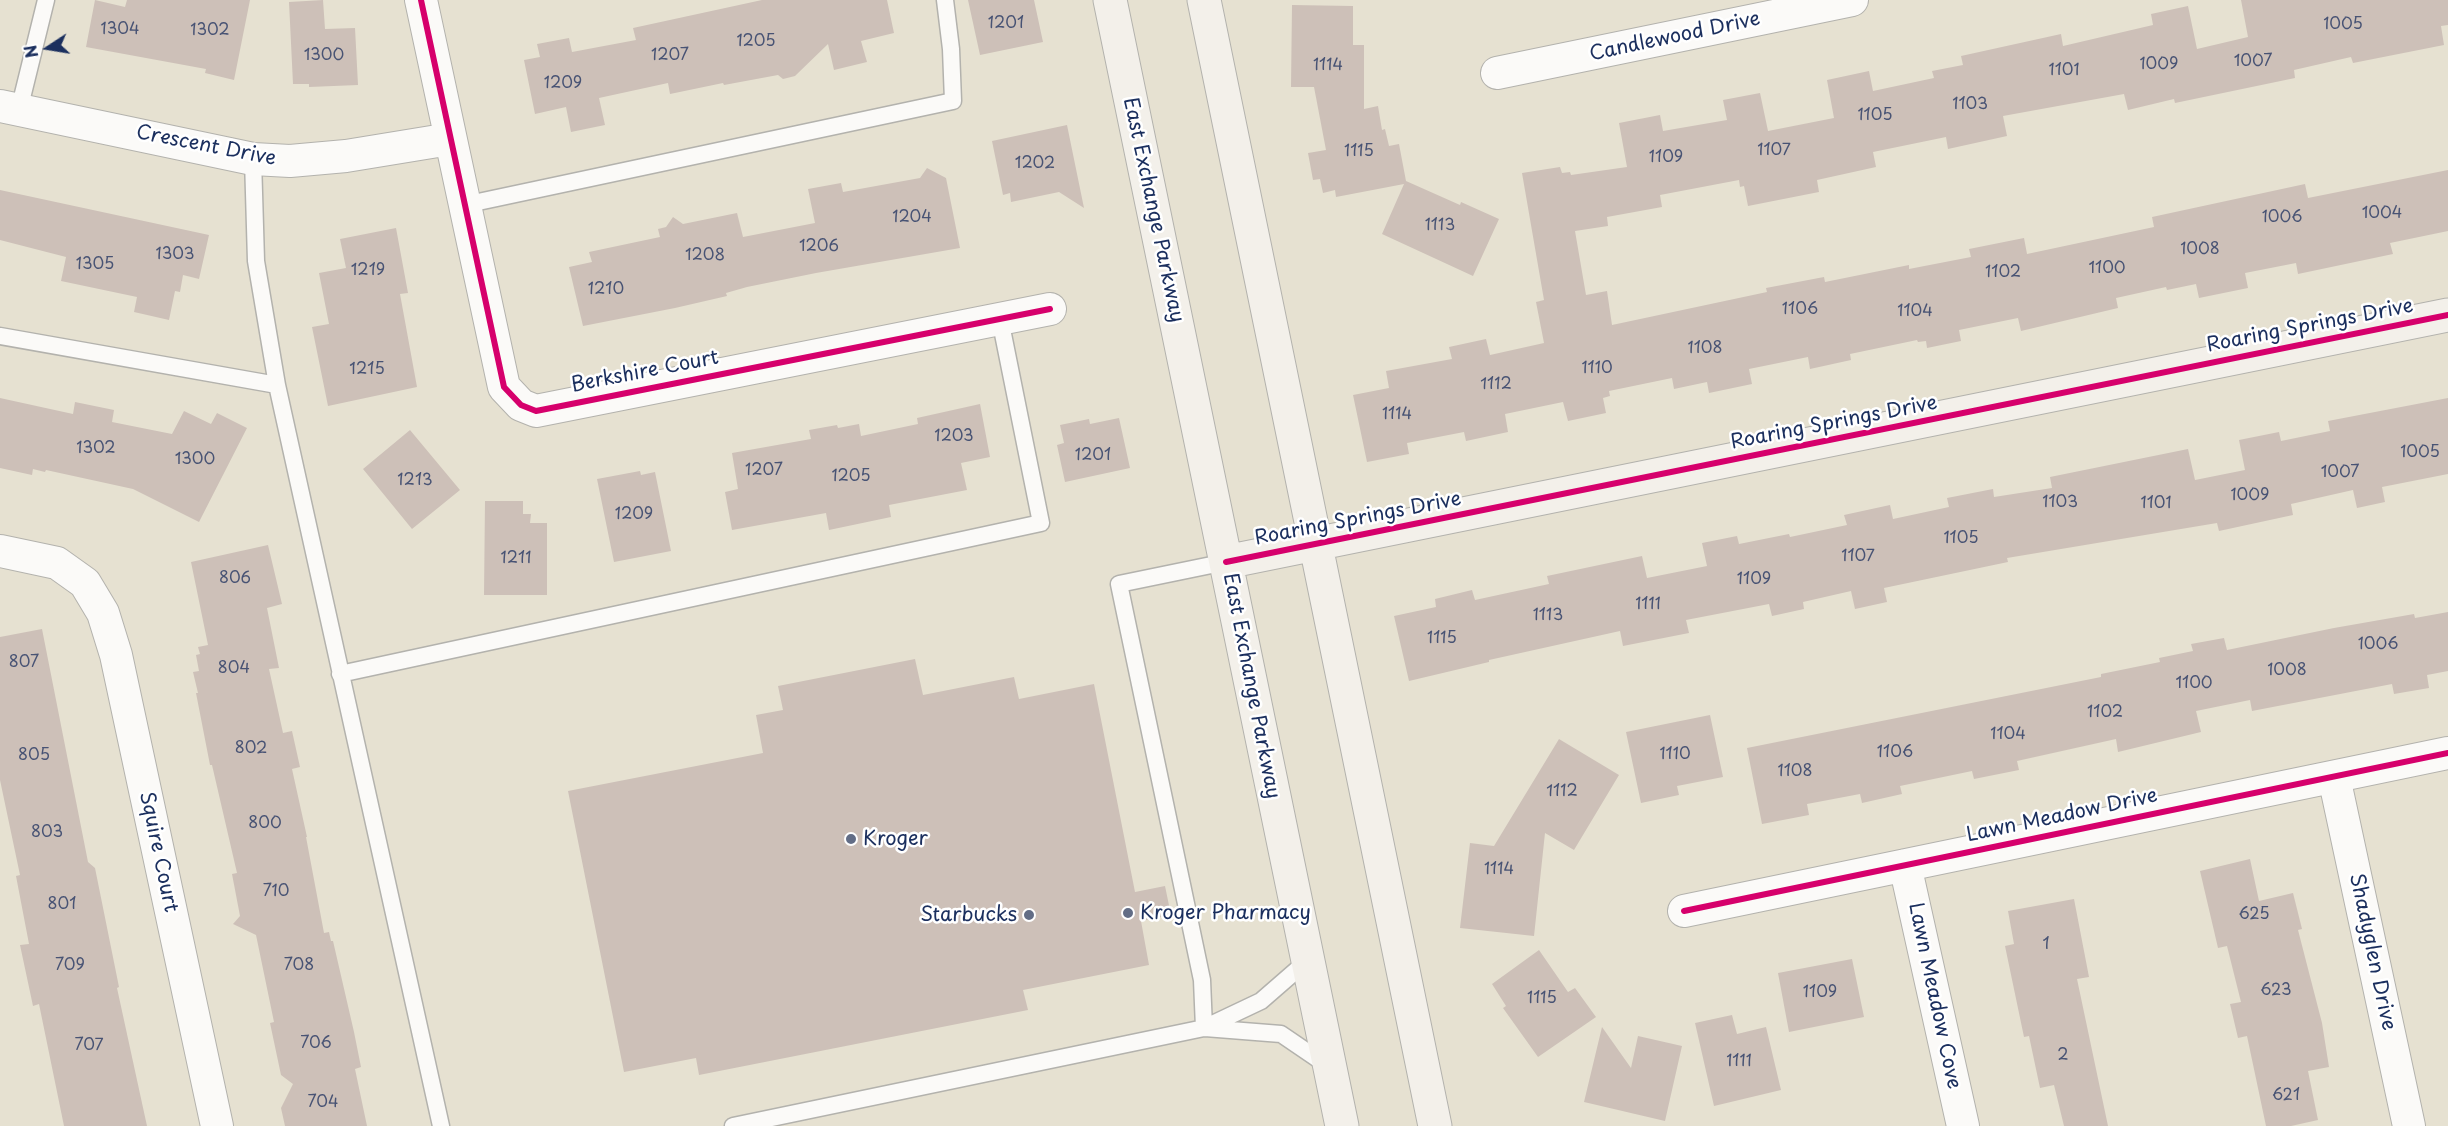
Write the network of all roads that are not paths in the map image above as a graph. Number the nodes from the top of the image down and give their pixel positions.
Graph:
1 (46, 0) edge
2 (421, 0) edge
3 (945, 0) edge
4 (1110, 0) edge
5 (1204, 0) edge
6 (1852, 0) edge
7 (1497, 73) dead end
8 (9, 108) edge
9 (450, 139) junction
10 (253, 159) junction
11 (464, 205) junction
12 (1050, 309) dead end
13 (2448, 315) edge
14 (1000, 319) junction
15 (0, 336) edge
16 (277, 385) junction
17 (1314, 545) junction
18 (0, 551) edge
19 (1226, 562) junction
20 (340, 674) junction
21 (2448, 753) edge
22 (2334, 777) junction
23 (1905, 865) junction
24 (1684, 912) dead end
25 (1307, 961) junction
26 (1204, 1028) junction
27 (1330, 1068) junction
28 (217, 1126) edge
29 (441, 1126) edge
30 (733, 1126) edge
31 (1342, 1126) edge
32 (1436, 1126) edge
33 (1963, 1126) edge
34 (2409, 1126) edge

1 - 8 lane
2 - 9 street, Berkshire Court
3 - 11 lane
4 - 19 main road, East Exchange Parkway
5 - 17 main road
6 - 7 street, Candlewood Drive
8 - 10 street, Crescent Drive
9 - 10 street, Crescent Drive
9 - 11 street, Berkshire Court
10 - 16 lane
11 - 14 street, Berkshire Court
12 - 14 street, Berkshire Court
13 - 17 main road, Roaring Springs Drive
14 - 20 lane
15 - 16 lane
16 - 20 lane
17 - 19 main road, Roaring Springs Drive
17 - 32 main road
18 - 28 street, Squire Court
19 - 25 main road, East Exchange Parkway
19 - 26 lane
20 - 29 lane
21 - 22 street, Lawn Meadow Drive
22 - 23 street, Lawn Meadow Drive
22 - 34 street, Shadyglen Drive
23 - 24 street, Lawn Meadow Drive
23 - 33 street, Lawn Meadow Cove
25 - 26 lane
25 - 27 main road, East Exchange Parkway
26 - 27 lane
26 - 30 lane
27 - 31 main road, East Exchange Parkway

